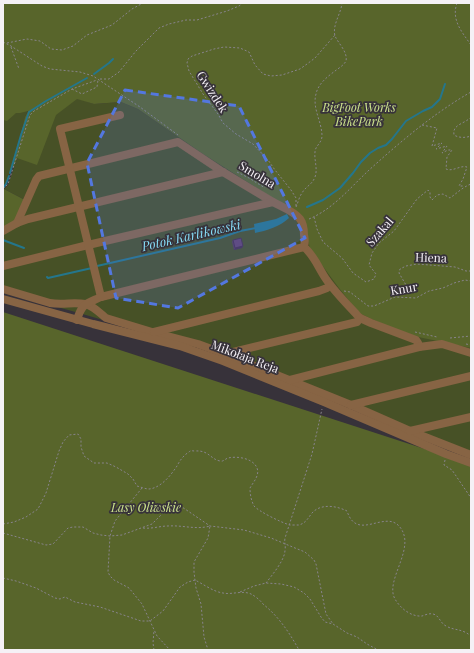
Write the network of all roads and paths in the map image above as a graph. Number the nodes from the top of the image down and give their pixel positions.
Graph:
1 (143, 3) edge
2 (243, 3) edge
3 (342, 3) edge
4 (457, 3) edge
5 (335, 35) junction
6 (3, 42) edge
7 (6, 43) junction
8 (471, 45) edge
9 (11, 46) junction
10 (19, 69) dead end
11 (98, 80) junction
12 (72, 89) junction
13 (471, 92) edge
14 (120, 115) dead end
15 (471, 117) edge
16 (422, 125) junction
17 (471, 136) edge
18 (181, 137) dead end
19 (69, 168) junction
20 (236, 171) dead end
21 (223, 172) junction
22 (471, 184) edge
23 (465, 186) junction
24 (3, 189) edge
25 (267, 190) dead end
26 (273, 202) junction
27 (79, 207) junction
28 (314, 217) junction
29 (307, 220) dead end
30 (17, 223) junction
31 (3, 232) edge
32 (88, 245) junction
33 (304, 247) junction
34 (3, 266) edge
35 (471, 271) edge
36 (471, 282) edge
37 (330, 285) junction
38 (3, 289) edge
39 (348, 296) dead end
40 (101, 297) junction
41 (395, 297) junction
42 (3, 299) edge
43 (86, 304) junction
44 (360, 318) junction
45 (77, 320) junction
46 (152, 332) junction
47 (415, 332) dead end
48 (471, 336) edge
49 (436, 337) dead end
50 (448, 339) dead end
51 (464, 343) dead end
52 (471, 345) edge
53 (419, 348) junction
54 (471, 353) edge
55 (225, 354) junction
56 (471, 376) edge
57 (290, 380) junction
58 (324, 402) junction
59 (350, 405) junction
60 (471, 417) edge
61 (410, 431) junction
62 (446, 454) junction
63 (471, 455) edge
64 (471, 463) edge
65 (142, 488) junction
66 (471, 498) edge
67 (3, 524) edge
68 (290, 525) junction
69 (210, 526) junction
70 (141, 528) junction
71 (3, 533) edge
72 (110, 536) junction
73 (284, 543) junction
74 (3, 578) edge
75 (195, 580) junction
76 (266, 583) junction
77 (240, 592) junction
78 (150, 621) junction
79 (333, 624) junction
80 (154, 630) junction
81 (471, 636) edge
82 (154, 650) edge
83 (170, 650) edge
84 (208, 650) edge
85 (299, 650) edge
86 (378, 650) edge

1 - 7 path
2 - 11 path
3 - 5 path
4 - 8 path
5 - 5 path, Gwizdek
6 - 7 path
7 - 9 path
9 - 10 path
9 - 11 path
11 - 12 path
11 - 12 path
11 - 18 path
12 - 24 path
13 - 16 path
14 - 19 street
15 - 17 path
16 - 23 path
16 - 28 path
19 - 21 street
19 - 27 street
19 - 30 street
20 - 25 path, Smolna
21 - 26 street
21 - 27 street
22 - 23 path, Szakal
23 - 28 path, Szakal
26 - 32 street
26 - 33 street
27 - 30 street
27 - 32 street
28 - 29 path
30 - 31 street
32 - 34 street
32 - 40 street
33 - 37 street
33 - 40 street
35 - 41 path, Hiena
36 - 41 path, Knur
37 - 44 street
37 - 46 street
38 - 43 street
39 - 41 path, Knur
40 - 43 street
42 - 45 street, Mikołaja Reja
43 - 45 street
43 - 46 street
44 - 53 street
44 - 55 street
45 - 58 street, Mikołaja Reja
46 - 55 street
47 - 49 path
48 - 50 path
51 - 52 path
53 - 54 street
53 - 57 street
55 - 57 street
56 - 59 street
57 - 59 street
58 - 62 street, Mikołaja Reja
58 - 68 path
59 - 61 street
60 - 61 street
61 - 63 street
62 - 64 street, Mikołaja Reja
62 - 66 path
65 - 67 path
65 - 68 path
65 - 72 path
68 - 73 path
68 - 81 path
69 - 70 path
69 - 70 path
69 - 73 path
69 - 75 path
70 - 72 path
71 - 72 path
72 - 78 path
73 - 76 path
73 - 79 path
74 - 78 path
75 - 77 path
75 - 78 path
75 - 84 path
76 - 77 path
76 - 79 path
77 - 85 path
78 - 80 path
79 - 86 path
80 - 82 path
80 - 83 path

